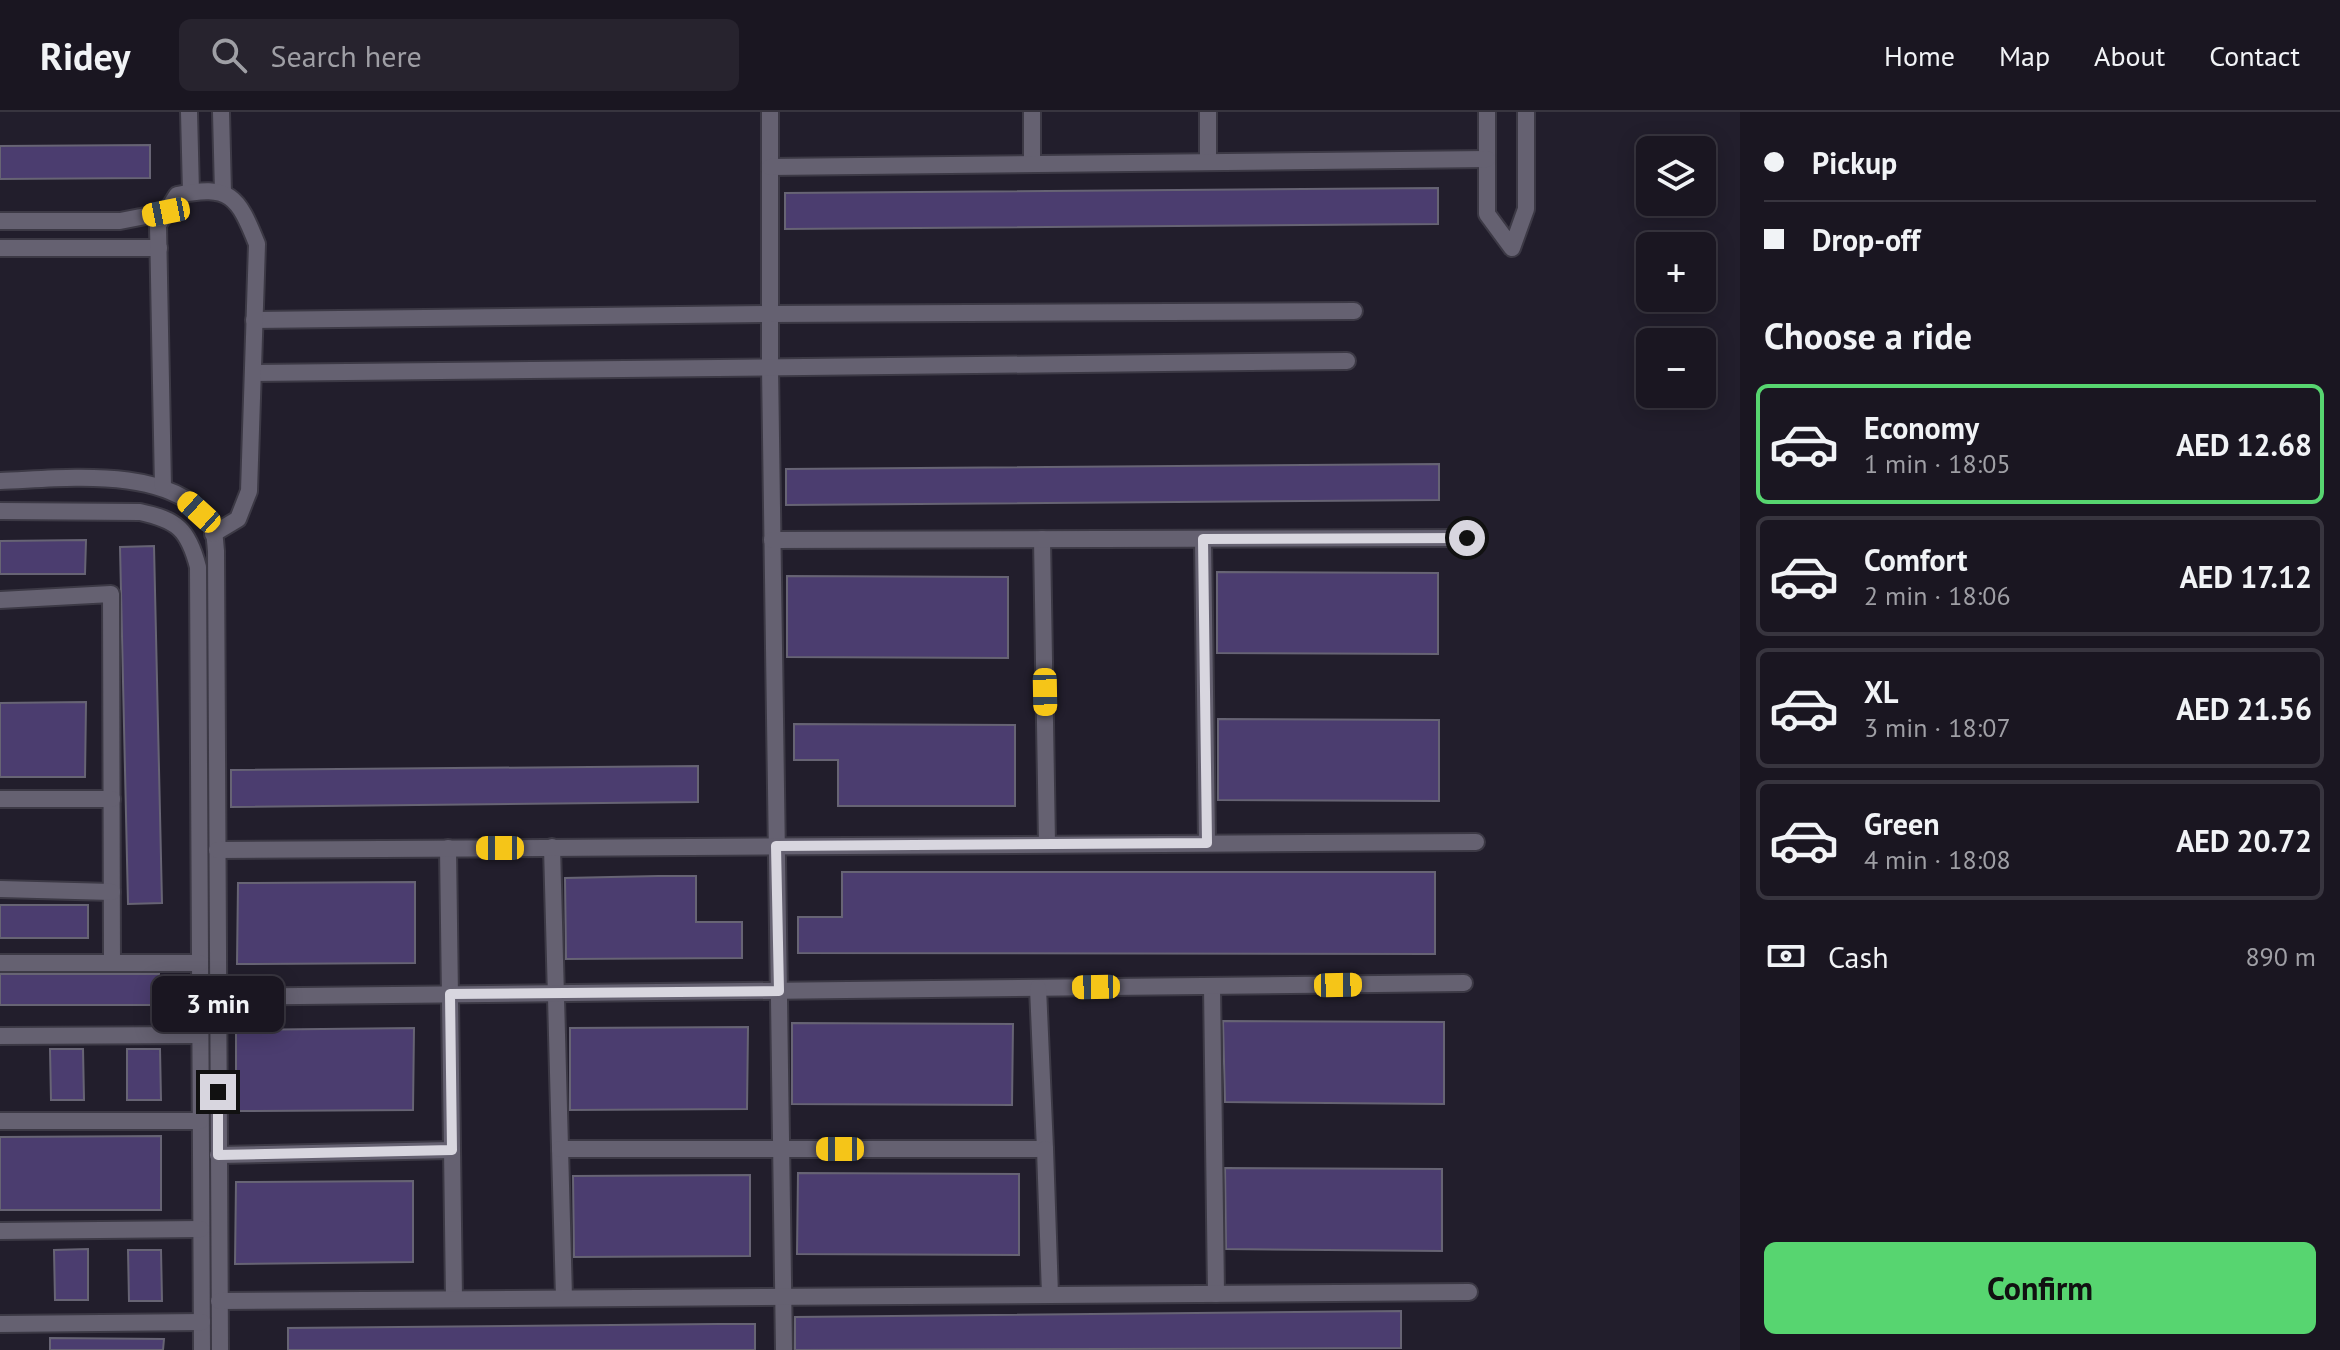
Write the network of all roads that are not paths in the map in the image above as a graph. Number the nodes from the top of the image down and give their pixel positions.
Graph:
1 (189, 112) edge
2 (221, 112) edge
3 (770, 112) edge
4 (1032, 112) edge
5 (1208, 112) edge
6 (1487, 112) edge
7 (1526, 112) edge
8 (1487, 159) junction
9 (1208, 162) junction
10 (1032, 164) junction
11 (770, 167) junction
12 (191, 192) junction
13 (223, 193) junction
14 (166, 212) junction
15 (0, 221) edge
16 (0, 248) edge
17 (159, 248) junction
18 (1354, 311) dead end
19 (770, 314) junction
20 (254, 320) junction
21 (1347, 361) dead end
22 (770, 367) junction
23 (253, 373) junction
24 (0, 481) edge
25 (163, 488) junction
26 (0, 511) edge
27 (213, 534) junction
28 (1467, 538) dead end
29 (1042, 539) junction
30 (1203, 539) junction
31 (772, 540) junction
32 (0, 600) edge
33 (0, 799) edge
34 (112, 799) junction
35 (1476, 842) dead end
36 (1207, 843) junction
37 (1047, 844) junction
38 (776, 846) junction
39 (552, 847) junction
40 (448, 848) junction
41 (217, 850) junction
42 (0, 889) edge
43 (112, 892) junction
44 (0, 963) edge
45 (112, 963) junction
46 (200, 963) junction
47 (1464, 983) dead end
48 (1212, 986) junction
49 (1038, 988) junction
50 (779, 991) junction
51 (556, 993) junction
52 (450, 994) junction
53 (218, 997) junction
54 (200, 1035) junction
55 (0, 1036) edge
56 (0, 1121) edge
57 (200, 1121) junction
58 (560, 1149) junction
59 (781, 1149) junction
60 (1045, 1149) junction
61 (452, 1150) junction
62 (218, 1155) junction
63 (201, 1229) junction
64 (0, 1231) edge
65 (1469, 1292) dead end
66 (1216, 1294) junction
67 (1050, 1295) junction
68 (783, 1297) junction
69 (564, 1298) junction
70 (454, 1299) junction
71 (219, 1301) junction
72 (202, 1322) junction
73 (0, 1324) edge
74 (202, 1350) edge
75 (220, 1350) edge
76 (784, 1350) edge

1 - 12 street
2 - 13 street
3 - 11 street
4 - 10 street
5 - 9 street
6 - 8 street
7 - 8 street
8 - 9 street
9 - 10 street
10 - 11 street
11 - 19 street
12 - 13 street
12 - 14 street
13 - 20 street
14 - 15 street
14 - 17 street
16 - 17 street
17 - 25 street
18 - 19 street
19 - 20 street
19 - 22 street
20 - 23 street
21 - 22 street
22 - 23 street
22 - 31 street
23 - 27 street
24 - 25 street
25 - 27 street
26 - 46 street
27 - 41 street
28 - 30 street
29 - 30 street
29 - 31 street
29 - 37 street
30 - 36 street
31 - 38 street
32 - 34 street
33 - 34 street
34 - 43 street
35 - 36 street
36 - 37 street
37 - 38 street
38 - 39 street
38 - 50 street
39 - 40 street
39 - 51 street
40 - 41 street
40 - 52 street
41 - 53 street
42 - 43 street
43 - 45 street
44 - 45 street
45 - 46 street
46 - 54 street
47 - 48 street
48 - 49 street
48 - 66 street
49 - 50 street
49 - 60 street
50 - 51 street
50 - 59 street
51 - 52 street
51 - 58 street
52 - 53 street
52 - 61 street
53 - 62 street
54 - 55 street
54 - 57 street
56 - 57 street
57 - 63 street
58 - 59 street
58 - 69 street
59 - 60 street
59 - 68 street
60 - 67 street
61 - 62 street
61 - 70 street
62 - 71 street
63 - 64 street
63 - 72 street
65 - 66 street
66 - 67 street
67 - 68 street
68 - 69 street
68 - 76 street
69 - 70 street
70 - 71 street
71 - 75 street
72 - 73 street
72 - 74 street

